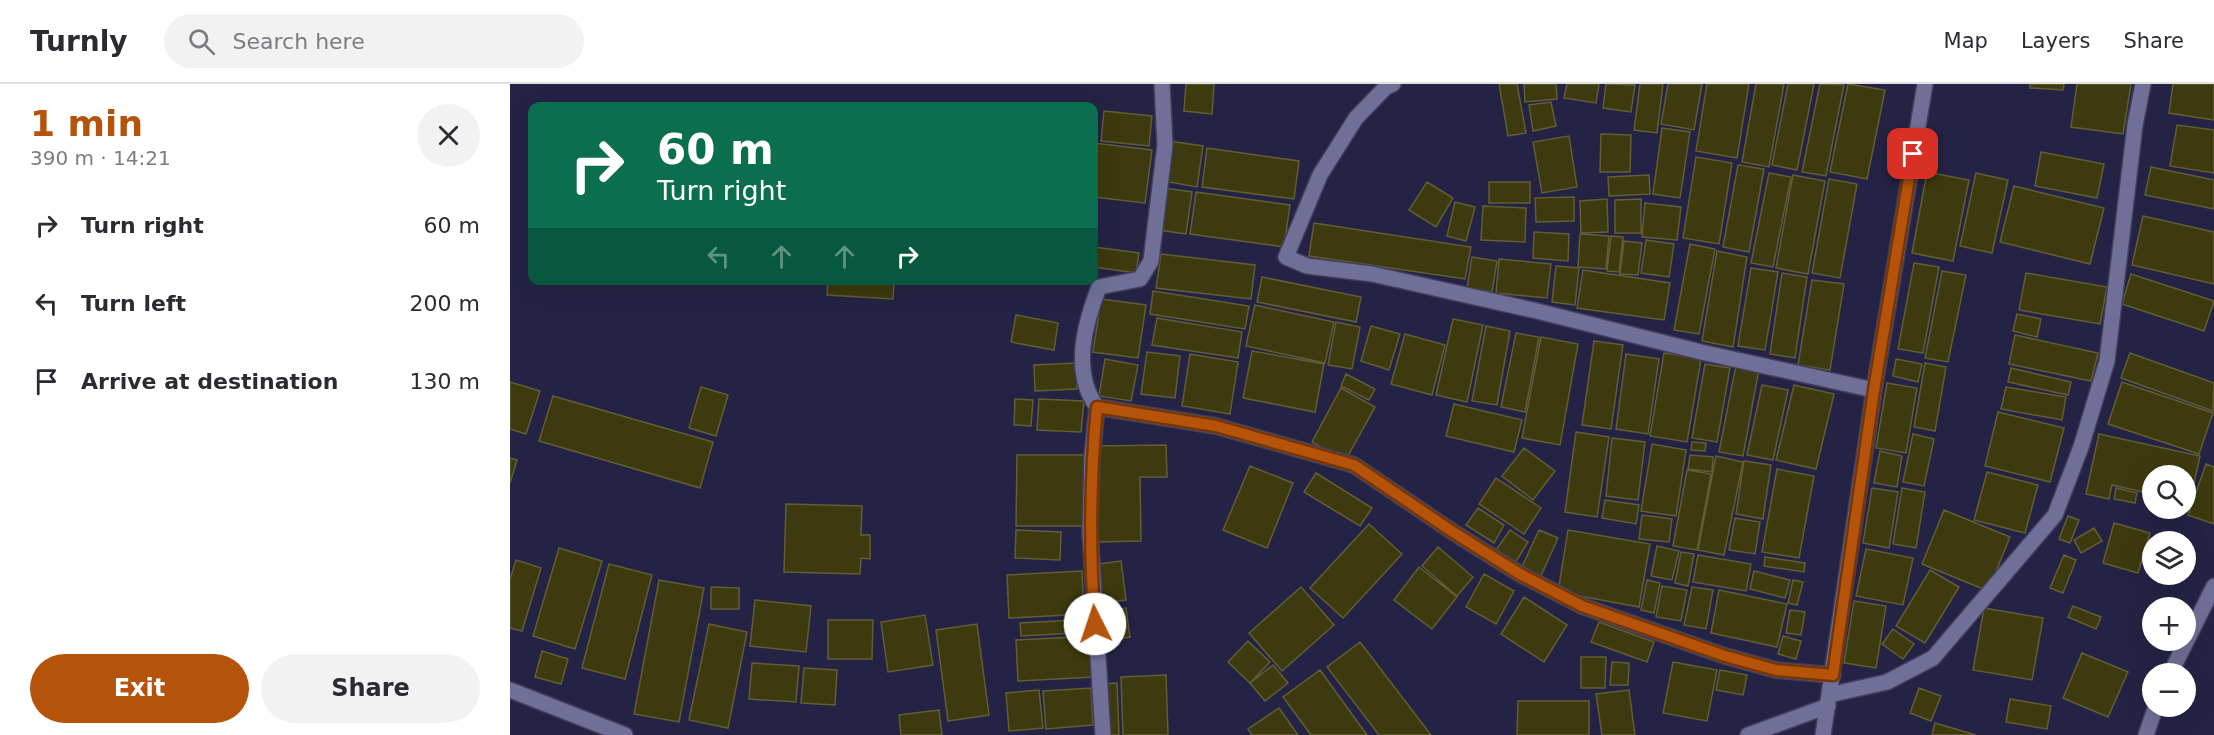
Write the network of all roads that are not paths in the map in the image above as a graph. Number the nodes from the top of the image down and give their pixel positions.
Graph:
1 (1162, 84) edge
2 (1392, 84) edge
3 (1924, 84) edge
4 (2143, 84) edge
5 (1874, 390) junction
6 (1097, 407) junction
7 (2214, 586) edge
8 (2176, 663) edge
9 (1833, 675) junction
10 (510, 690) edge
11 (1828, 701) junction
12 (2152, 717) edge
13 (626, 735) edge
14 (1103, 735) edge
15 (1748, 735) edge
16 (1823, 735) edge
17 (2146, 735) edge

1 - 6 street
2 - 5 street
3 - 5 street
4 - 11 street
5 - 9 street
6 - 9 street
6 - 14 street
7 - 8 street
9 - 11 street
10 - 13 street
11 - 15 street
11 - 16 street
12 - 17 street

